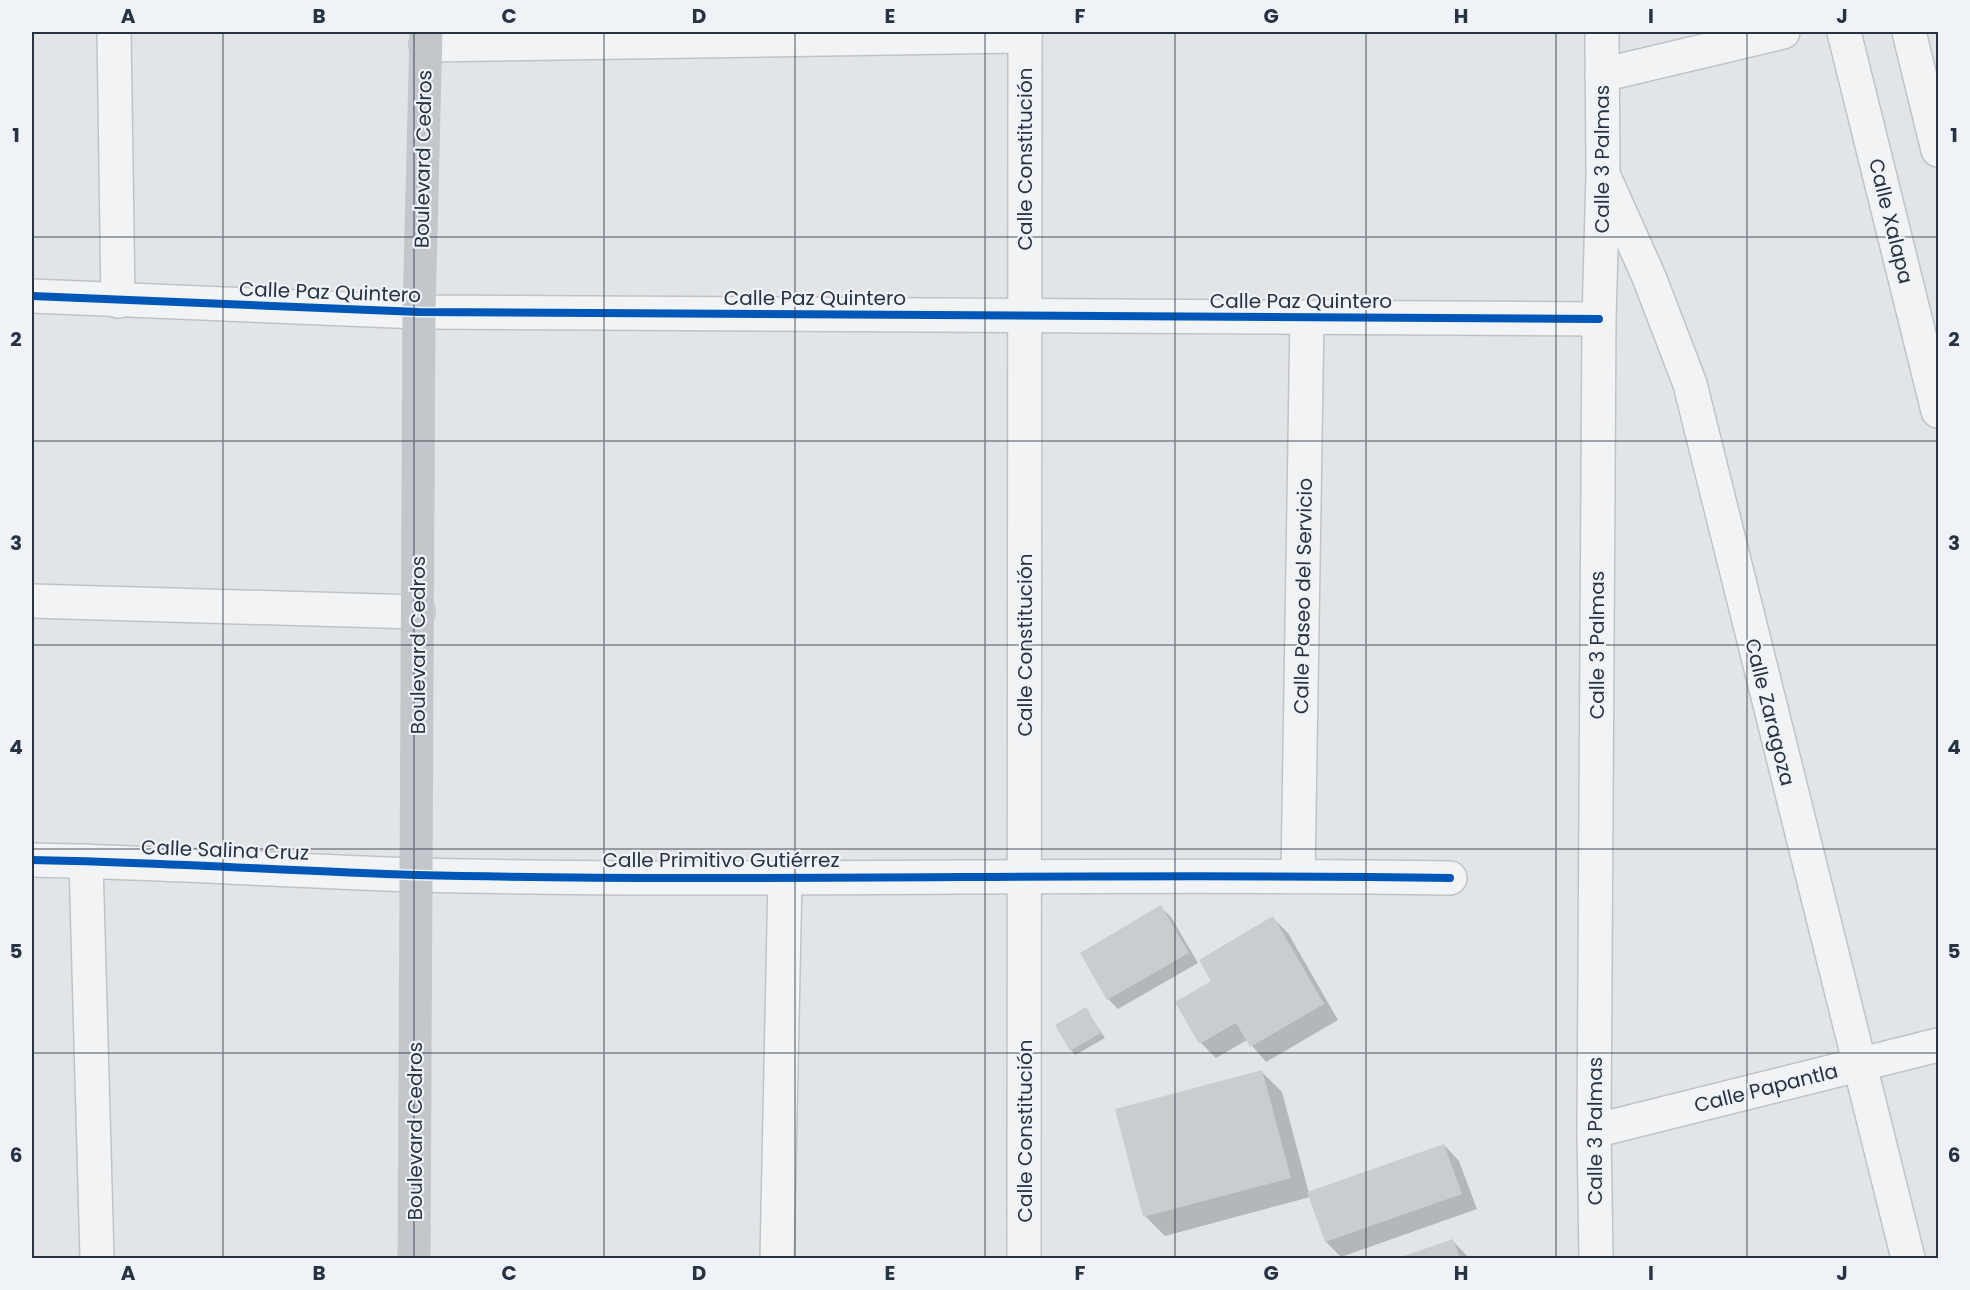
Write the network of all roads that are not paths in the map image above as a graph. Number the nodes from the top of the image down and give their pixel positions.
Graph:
1 (114, 32) edge
2 (1602, 32) edge
3 (1783, 32) edge
4 (1844, 32) edge
5 (1909, 32) edge
6 (1024, 34) edge
7 (426, 38) edge
8 (1602, 75) junction
9 (1938, 150) edge
10 (1603, 175) junction
11 (32, 296) edge
12 (118, 301) junction
13 (419, 312) junction
14 (1024, 316) junction
15 (1307, 317) junction
16 (1599, 319) junction
17 (1938, 411) edge
18 (32, 601) edge
19 (418, 612) junction
20 (32, 860) edge
21 (86, 861) junction
22 (417, 875) junction
23 (1298, 875) junction
24 (785, 877) junction
25 (1450, 878) dead end
26 (1025, 879) junction
27 (1938, 1045) edge
28 (1858, 1065) junction
29 (1594, 1131) junction
30 (97, 1258) edge
31 (414, 1258) edge
32 (777, 1258) edge
33 (1024, 1258) edge
34 (1596, 1258) edge
35 (1908, 1258) edge

1 - 12 street
2 - 8 street, Calle 3 Palmas
3 - 8 street
4 - 17 street, Calle Xalapa
5 - 9 street
6 - 7 street
6 - 14 street, Calle Constitución
7 - 13 street, Boulevard Cedros
8 - 10 street, Calle 3 Palmas
10 - 16 street, Calle 3 Palmas
10 - 28 street, Calle Zaragoza
11 - 12 street, Calle Paz Quintero
12 - 13 street, Calle Paz Quintero
13 - 14 street, Calle Paz Quintero
13 - 19 street, Boulevard Cedros
14 - 15 street, Calle Paz Quintero
14 - 26 street, Calle Constitución
15 - 16 street, Calle Paz Quintero
15 - 23 street, Calle Paseo del Servicio
16 - 29 street, Calle 3 Palmas
18 - 19 street
19 - 22 street, Boulevard Cedros
20 - 21 street, Calle Salina Cruz
21 - 22 street, Calle Salina Cruz
21 - 30 street
22 - 24 street, Calle Primitivo Gutiérrez
22 - 31 street, Boulevard Cedros
23 - 25 street, Calle Primitivo Gutiérrez
23 - 26 street, Calle Primitivo Gutiérrez
24 - 26 street, Calle Primitivo Gutiérrez
24 - 32 street
26 - 33 street, Calle Constitución
27 - 28 street, Calle Papantla
28 - 29 street, Calle Papantla
28 - 35 street, Calle Zaragoza
29 - 34 street, Calle 3 Palmas

